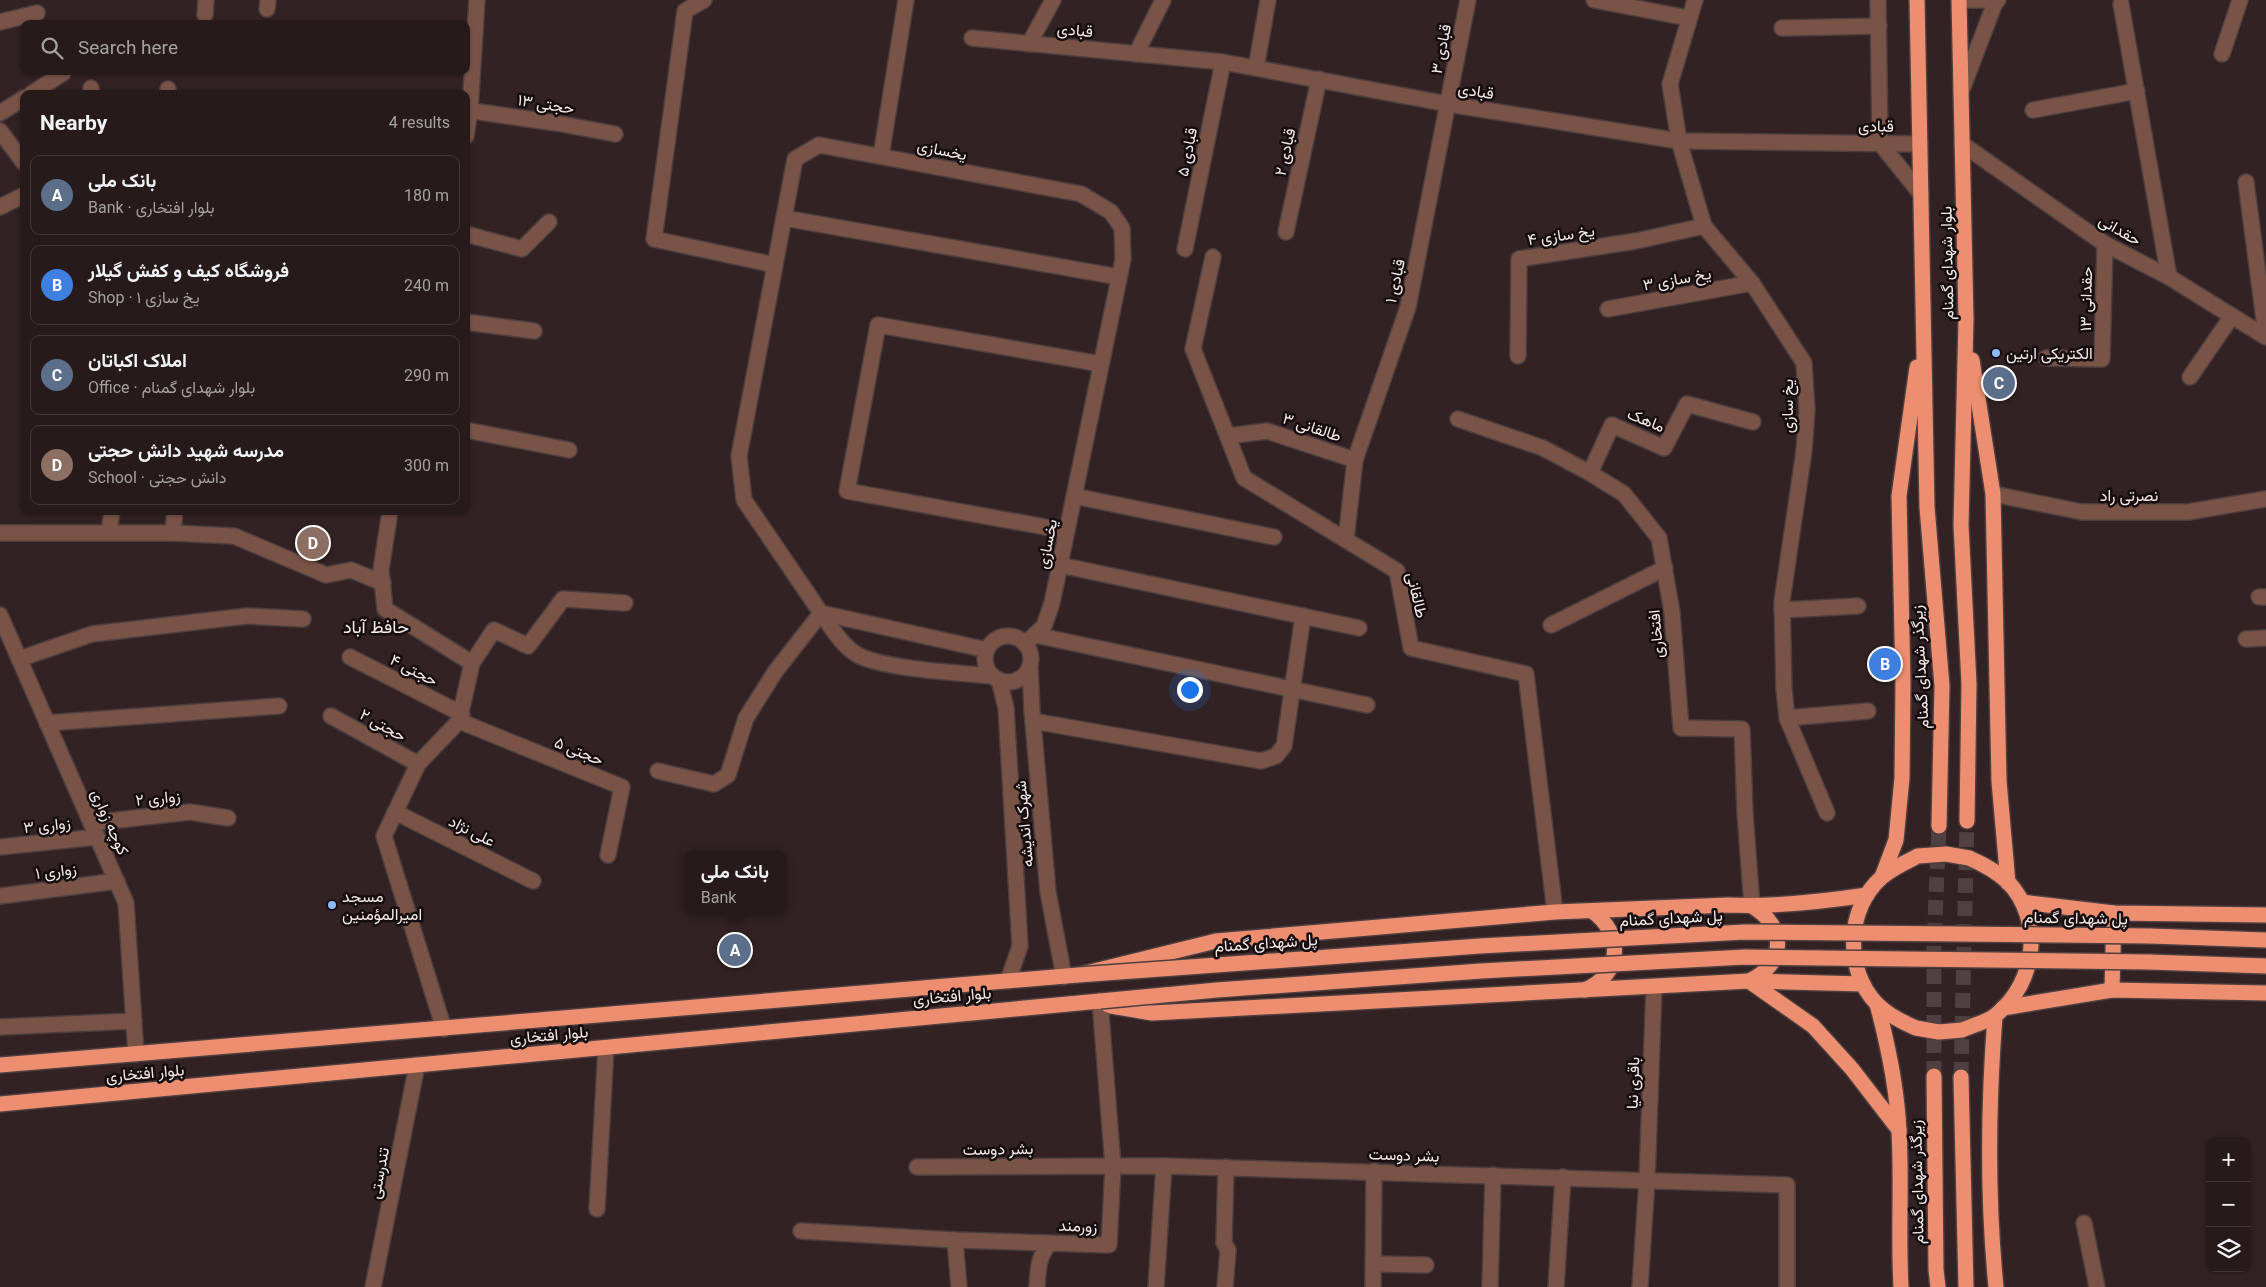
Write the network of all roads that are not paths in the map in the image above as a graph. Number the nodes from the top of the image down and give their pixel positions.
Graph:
1 (478, 0) edge
2 (704, 0) edge
3 (906, 0) edge
4 (1053, 0) edge
5 (1164, 0) edge
6 (1268, 0) edge
7 (1468, 0) edge
8 (1594, 0) edge
9 (1695, 0) edge
10 (1878, 0) edge
11 (1917, 0) edge
12 (1959, 0) edge
13 (1968, 0) edge
14 (1997, 0) edge
15 (2240, 0) edge
16 (2121, 4) dead end
17 (37, 13) dead end
18 (1688, 18) junction
19 (0, 22) edge
20 (1878, 26) junction
21 (1782, 28) dead end
22 (972, 38) dead end
23 (1029, 44) junction
24 (1136, 54) junction
25 (2222, 54) dead end
26 (1223, 62) junction
27 (1256, 68) junction
28 (60, 75) edge
29 (1319, 79) junction
30 (37, 90) edge
31 (470, 90) edge
32 (2136, 91) junction
33 (1961, 94) junction
34 (20, 100) edge
35 (1448, 104) junction
36 (470, 110) edge
37 (2033, 110) dead end
38 (0, 113) edge
39 (0, 131) edge
40 (616, 134) dead end
41 (1679, 141) junction
42 (1880, 144) junction
43 (1920, 144) junction
44 (1962, 144) junction
45 (881, 156) junction
46 (20, 158) edge
47 (2246, 182) dead end
48 (1921, 194) junction
49 (20, 197) edge
50 (0, 207) edge
51 (784, 218) junction
52 (549, 222) dead end
53 (1704, 226) junction
54 (1286, 232) dead end
55 (470, 235) edge
56 (2104, 244) junction
57 (1185, 249) dead end
58 (1212, 257) dead end
59 (775, 265) junction
60 (1119, 277) junction
61 (2169, 277) junction
62 (1752, 283) junction
63 (1608, 309) dead end
64 (2232, 316) junction
65 (1966, 319) junction
66 (1923, 320) junction
67 (470, 323) edge
68 (534, 331) dead end
69 (2266, 336) edge
70 (1518, 356) dead end
71 (2046, 358) dead end
72 (1101, 364) junction
73 (2190, 377) dead end
74 (1458, 419) dead end
75 (1753, 422) dead end
76 (470, 431) edge
77 (1228, 436) junction
78 (569, 450) dead end
79 (1355, 460) junction
80 (1590, 473) junction
81 (1992, 494) junction
82 (1074, 496) junction
83 (2266, 499) edge
84 (1927, 507) joint
85 (111, 515) edge
86 (175, 515) edge
87 (389, 515) edge
88 (1067, 531) junction
89 (109, 532) junction
90 (0, 533) edge
91 (173, 533) junction
92 (1274, 537) dead end
93 (1346, 540) junction
94 (1060, 565) junction
95 (1664, 568) junction
96 (383, 583) junction
97 (624, 603) dead end
98 (1858, 606) dead end
99 (1782, 610) junction
100 (821, 613) junction
101 (0, 616) edge
102 (1303, 616) junction
103 (303, 619) dead end
104 (1552, 625) dead end
105 (1359, 628) dead end
106 (2266, 638) edge
107 (1030, 639) junction
108 (2246, 639) dead end
109 (987, 650) junction
110 (350, 657) dead end
111 (19, 659) junction
112 (472, 662) junction
113 (1030, 666) junction
114 (996, 678) junction
115 (1293, 689) junction
116 (1367, 705) dead end
117 (279, 706) dead end
118 (1868, 711) dead end
119 (331, 716) dead end
120 (461, 718) junction
121 (1787, 718) junction
122 (1033, 722) junction
123 (47, 723) junction
124 (418, 764) junction
125 (658, 771) dead end
126 (1039, 797) junction
127 (1011, 799) junction
128 (395, 812) junction
129 (1827, 813) dead end
130 (228, 818) dead end
131 (1967, 821) tunnel mouth
132 (91, 823) junction
133 (1939, 826) tunnel mouth
134 (97, 837) junction
135 (0, 847) edge
136 (608, 855) dead end
137 (1882, 877) junction
138 (534, 881) dead end
139 (117, 882) junction
140 (2008, 883) junction
141 (1867, 895) junction
142 (0, 896) edge
143 (2022, 902) junction
144 (1752, 906) junction
145 (1592, 910) junction
146 (1555, 912) junction
147 (2114, 913) junction
148 (2266, 915) edge
149 (2266, 940) edge
150 (2266, 966) edge
151 (1071, 976) junction
152 (1008, 981) junction
153 (1749, 982) junction
154 (1863, 984) junction
155 (1654, 987) junction
156 (2112, 990) junction
157 (1584, 991) junction
158 (2266, 993) edge
159 (1100, 1001) junction
160 (1876, 1004) junction
161 (1999, 1012) junction
162 (134, 1021) junction
163 (0, 1027) edge
164 (444, 1029) junction
165 (606, 1048) junction
166 (136, 1054) junction
167 (0, 1065) edge
168 (417, 1065) junction
169 (1934, 1076) tunnel mouth
170 (1961, 1077) tunnel mouth
171 (0, 1104) edge
172 (1899, 1131) junction
173 (1113, 1166) junction
174 (1164, 1166) junction
175 (917, 1167) dead end
176 (1226, 1167) junction
177 (1374, 1171) junction
178 (1493, 1175) junction
179 (1563, 1177) junction
180 (1647, 1180) junction
181 (597, 1209) dead end
182 (2084, 1223) dead end
183 (801, 1232) dead end
184 (955, 1240) junction
185 (1050, 1243) junction
186 (1374, 1264) junction
187 (1426, 1265) dead end
188 (373, 1287) edge
189 (960, 1287) edge
190 (1037, 1287) edge
191 (1156, 1287) edge
192 (1225, 1287) edge
193 (1373, 1287) edge
194 (1490, 1287) edge
195 (1556, 1287) edge
196 (1640, 1287) edge
197 (1786, 1287) edge
198 (1901, 1287) edge
199 (1938, 1287) edge
200 (1966, 1287) edge
201 (1996, 1287) edge
202 (2097, 1287) edge

1 - 31 street
2 - 59 street
3 - 45 street
4 - 23 street
5 - 24 street
6 - 27 street
7 - 35 street, قبادی ۳
8 - 18 street
9 - 18 street, یخ سازی
10 - 20 street
11 - 43 highway, بلوار شهدای گمنام
12 - 33 highway, بلوار شهدای گمنام
13 - 14 street
14 - 33 street
15 - 25 street
16 - 32 street
17 - 19 street
18 - 41 street, یخ سازی
20 - 21 street
20 - 42 street
22 - 23 street, قبادی
23 - 24 street, قبادی
24 - 26 street, قبادی
26 - 27 street, قبادی
26 - 57 street, قبادی ۵
27 - 29 street, قبادی
28 - 30 street
29 - 35 street, قبادی
29 - 54 street, قبادی ۲
32 - 37 street
32 - 61 street
33 - 44 highway, بلوار شهدای گمنام
34 - 38 street
35 - 41 street, قبادی
35 - 79 street, قبادی ۱
36 - 40 street, حجتی ۱۳
39 - 46 street
41 - 42 street, قبادی
41 - 53 street, یخ سازی
42 - 43 street, قبادی
42 - 48 street
43 - 48 highway, بلوار شهدای گمنام
44 - 56 street, حقدانی
44 - 65 highway, بلوار شهدای گمنام
45 - 51 street, یخسازی
45 - 60 street, یخسازی
47 - 69 street
48 - 66 highway, بلوار شهدای گمنام
49 - 50 street
51 - 59 street, یخسازی
51 - 60 street
52 - 55 street
53 - 62 street, یخ سازی
53 - 70 street, یخ سازی ۴
56 - 61 street, حقدانی
56 - 71 street, حقدانی ۱۳
58 - 77 street, طالقانی
59 - 100 street, یخسازی
60 - 72 street, یخسازی
61 - 64 street, حقدانی
62 - 63 street, یخ سازی ۳
62 - 99 street, یخ سازی
64 - 69 street, حقدانی
64 - 73 street
65 - 81 highway
65 - 131 highway, بلوار شهدای گمنام
66 - 84 highway, بلوار شهدای گمنام
66 - 137 highway
67 - 68 street
72 - 82 street, یخسازی
72 - 88 street
74 - 80 street, افتخاری
75 - 80 street, ماهک
76 - 78 street
77 - 79 street, طالقانی ۳
77 - 93 street, طالقانی
79 - 93 street, قبادی ۱
80 - 95 street, افتخاری
81 - 83 street, نصرتی راد
81 - 140 highway
82 - 88 street, یخسازی
82 - 92 street
84 - 133 highway, زیرگذر شهدای گمنام
85 - 89 street
86 - 91 street
87 - 96 street
88 - 94 street, یخسازی
89 - 90 street
89 - 91 street
91 - 96 street
93 - 146 street, طالقانی
94 - 102 street
94 - 107 street, یخسازی
95 - 104 street
95 - 144 street, افتخاری
96 - 112 street
97 - 112 street
98 - 99 street
99 - 121 street, یخ سازی
100 - 109 street
100 - 114 street, یخسازی
100 - 125 street
101 - 111 street, کوچه زواری
102 - 105 street
102 - 115 street
103 - 111 street
106 - 108 street
107 - 109 street
107 - 113 street
107 - 115 street
109 - 114 street
110 - 120 street, حجتی ۴
111 - 123 street, کوچه زواری
112 - 120 street
113 - 114 street
113 - 122 street, شهرک اندیشه
114 - 127 street, شهرک اندیشه
115 - 116 street
115 - 122 street
117 - 123 street
118 - 121 street
119 - 124 street, حجتی ۲
120 - 124 street
120 - 136 street, حجتی ۵
121 - 129 street, یخ سازی
122 - 126 street, شهرک اندیشه
123 - 132 street, کوچه زواری
124 - 128 street
126 - 127 street
126 - 151 street, شهرک اندیشه
127 - 152 street, شهرک اندیشه
128 - 138 street, علی نژاد
128 - 164 street
130 - 132 street, زواری ۲
132 - 134 street, کوچه زواری
134 - 135 street, زواری ۳
134 - 139 street, کوچه زواری
137 - 140 highway, bridge
137 - 141 highway
139 - 142 street, زواری ۱
139 - 162 street, کوچه زواری
140 - 143 highway
141 - 144 highway
141 - 154 highway
143 - 147 highway
143 - 161 highway
144 - 145 highway
144 - 153 highway
145 - 146 highway
145 - 157 highway
146 - 151 highway
147 - 148 highway
147 - 156 highway
149 - 151 highway, پل شهدای گمنام, bridge
150 - 159 highway, bridge
151 - 152 highway, بلوار افتخاری
152 - 164 highway, بلوار افتخاری
153 - 154 highway
153 - 155 highway
153 - 172 highway
154 - 160 highway
155 - 157 highway
155 - 180 street, باقری نیا
156 - 158 highway
156 - 161 highway
157 - 159 highway
159 - 165 highway, بلوار افتخاری
159 - 173 street, زورمند
160 - 161 highway, bridge
160 - 172 highway
161 - 201 highway
162 - 163 street
162 - 166 street, کوچه زواری
164 - 166 highway, بلوار افتخاری
165 - 168 highway, بلوار افتخاری
165 - 181 street
166 - 167 highway, بلوار افتخاری
168 - 171 highway, بلوار افتخاری
168 - 188 street, تندرستی
169 - 199 highway, زیرگذر شهدای گمنام
170 - 200 highway
172 - 198 highway
173 - 174 street, بشر دوست
173 - 175 street, بشر دوست
173 - 185 street, زورمند
174 - 176 street, بشر دوست
174 - 191 street
176 - 177 street, بشر دوست
176 - 192 street
177 - 178 street, بشر دوست
177 - 186 street
178 - 179 street, بشر دوست
178 - 194 street
179 - 180 street, بشر دوست
179 - 195 street
180 - 196 street, باقری نیا
180 - 197 street, بشر دوست
182 - 202 street
183 - 184 street, زورمند
184 - 185 street, زورمند
184 - 189 street
185 - 190 street
186 - 187 street
186 - 193 street

